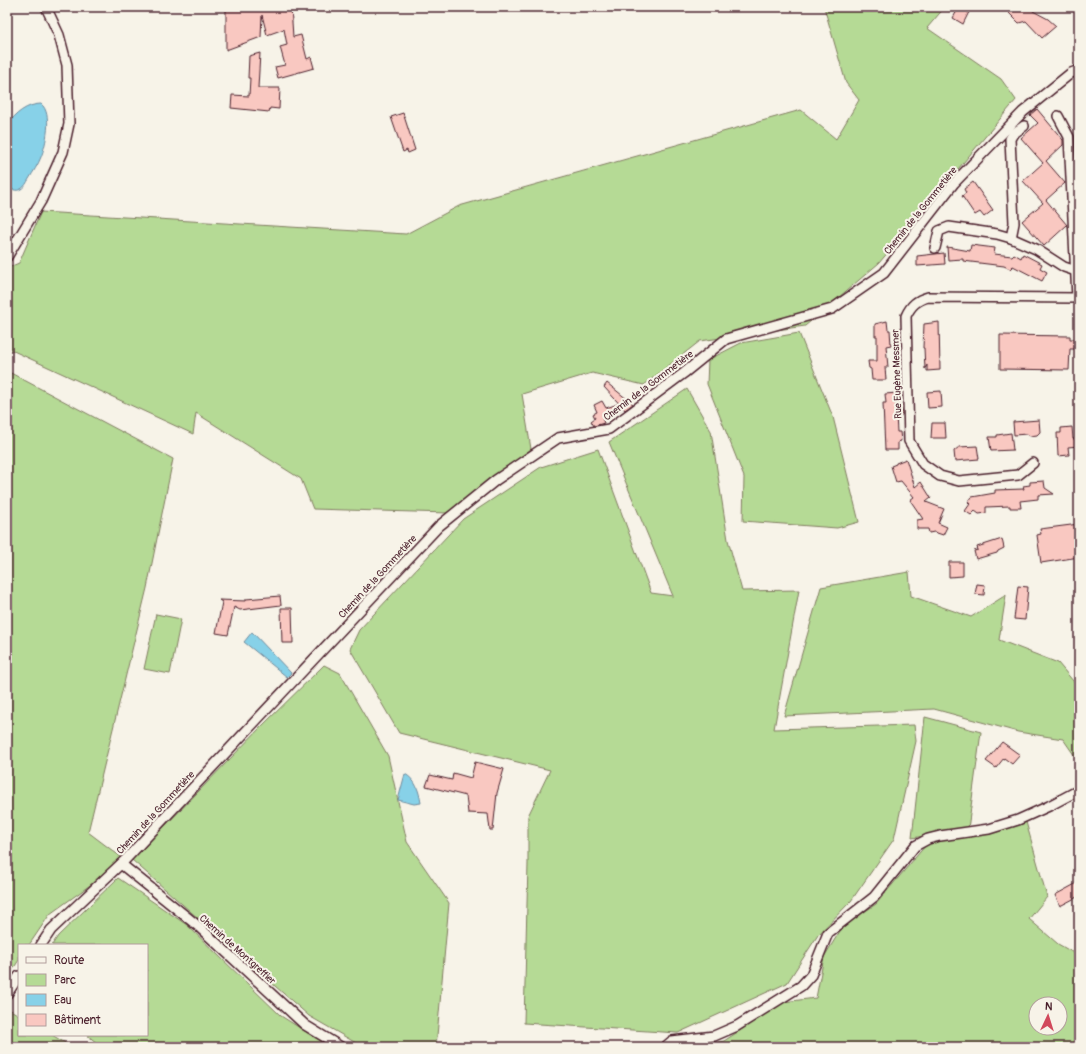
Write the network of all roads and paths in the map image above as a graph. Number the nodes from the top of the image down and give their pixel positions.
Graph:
1 (46, 7) edge
2 (1079, 70) edge
3 (1058, 116) dead end
4 (1024, 126) dead end
5 (1012, 238) junction
6 (935, 248) dead end
7 (7, 257) edge
8 (1076, 271) junction
9 (1078, 298) edge
10 (1033, 463) dead end
11 (1079, 790) edge
12 (121, 864) junction
13 (42, 944) edge
14 (18, 978) edge
15 (7, 994) edge
16 (341, 1047) edge
17 (665, 1047) edge

1 - 7 street
2 - 12 street, Chemin de la Gommetière
3 - 8 street, Rue Eugène Messmer
4 - 5 street
5 - 6 street
5 - 8 street
8 - 9 street, Rue Eugène Messmer
9 - 10 street, Rue Eugène Messmer
11 - 17 street
12 - 13 street, Chemin de la Gommetière
12 - 16 street, Chemin de Montgreffier
14 - 15 street

